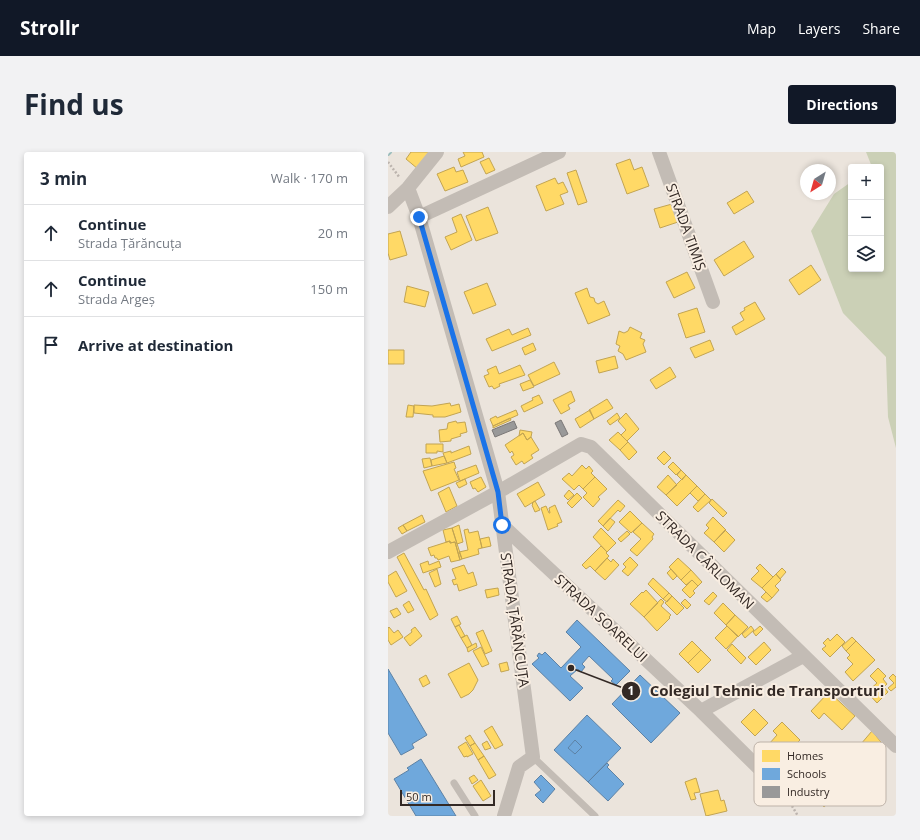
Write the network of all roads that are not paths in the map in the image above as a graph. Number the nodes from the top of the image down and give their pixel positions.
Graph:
1 (437, 152) edge
2 (559, 152) edge
3 (659, 152) edge
4 (408, 188) junction
5 (388, 207) edge
6 (419, 217) junction
7 (713, 302) dead end
8 (498, 492) junction
9 (502, 525) junction
10 (388, 552) edge
11 (803, 656) junction
12 (701, 711) junction
13 (896, 746) edge
14 (533, 757) junction
15 (754, 763) edge
16 (454, 783) dead end
17 (475, 816) edge
18 (504, 816) edge
19 (595, 816) edge

1 - 4 street
2 - 6 street
3 - 7 street, STRADA TIMIȘ
4 - 5 street
4 - 6 street, STRADA ȚĂRĂNCUȚA
6 - 8 street, STRADA ȚĂRĂNCUȚA
8 - 9 street, STRADA ȚĂRĂNCUȚA
8 - 10 street
8 - 11 street, STRADA CÂRLOMAN
9 - 12 street, STRADA SOARELUI
9 - 14 street, STRADA ȚĂRĂNCUȚA
11 - 12 street
11 - 13 street, STRADA CÂRLOMAN
12 - 15 street, STRADA SOARELUI
14 - 18 street
14 - 19 lane
16 - 17 lane

